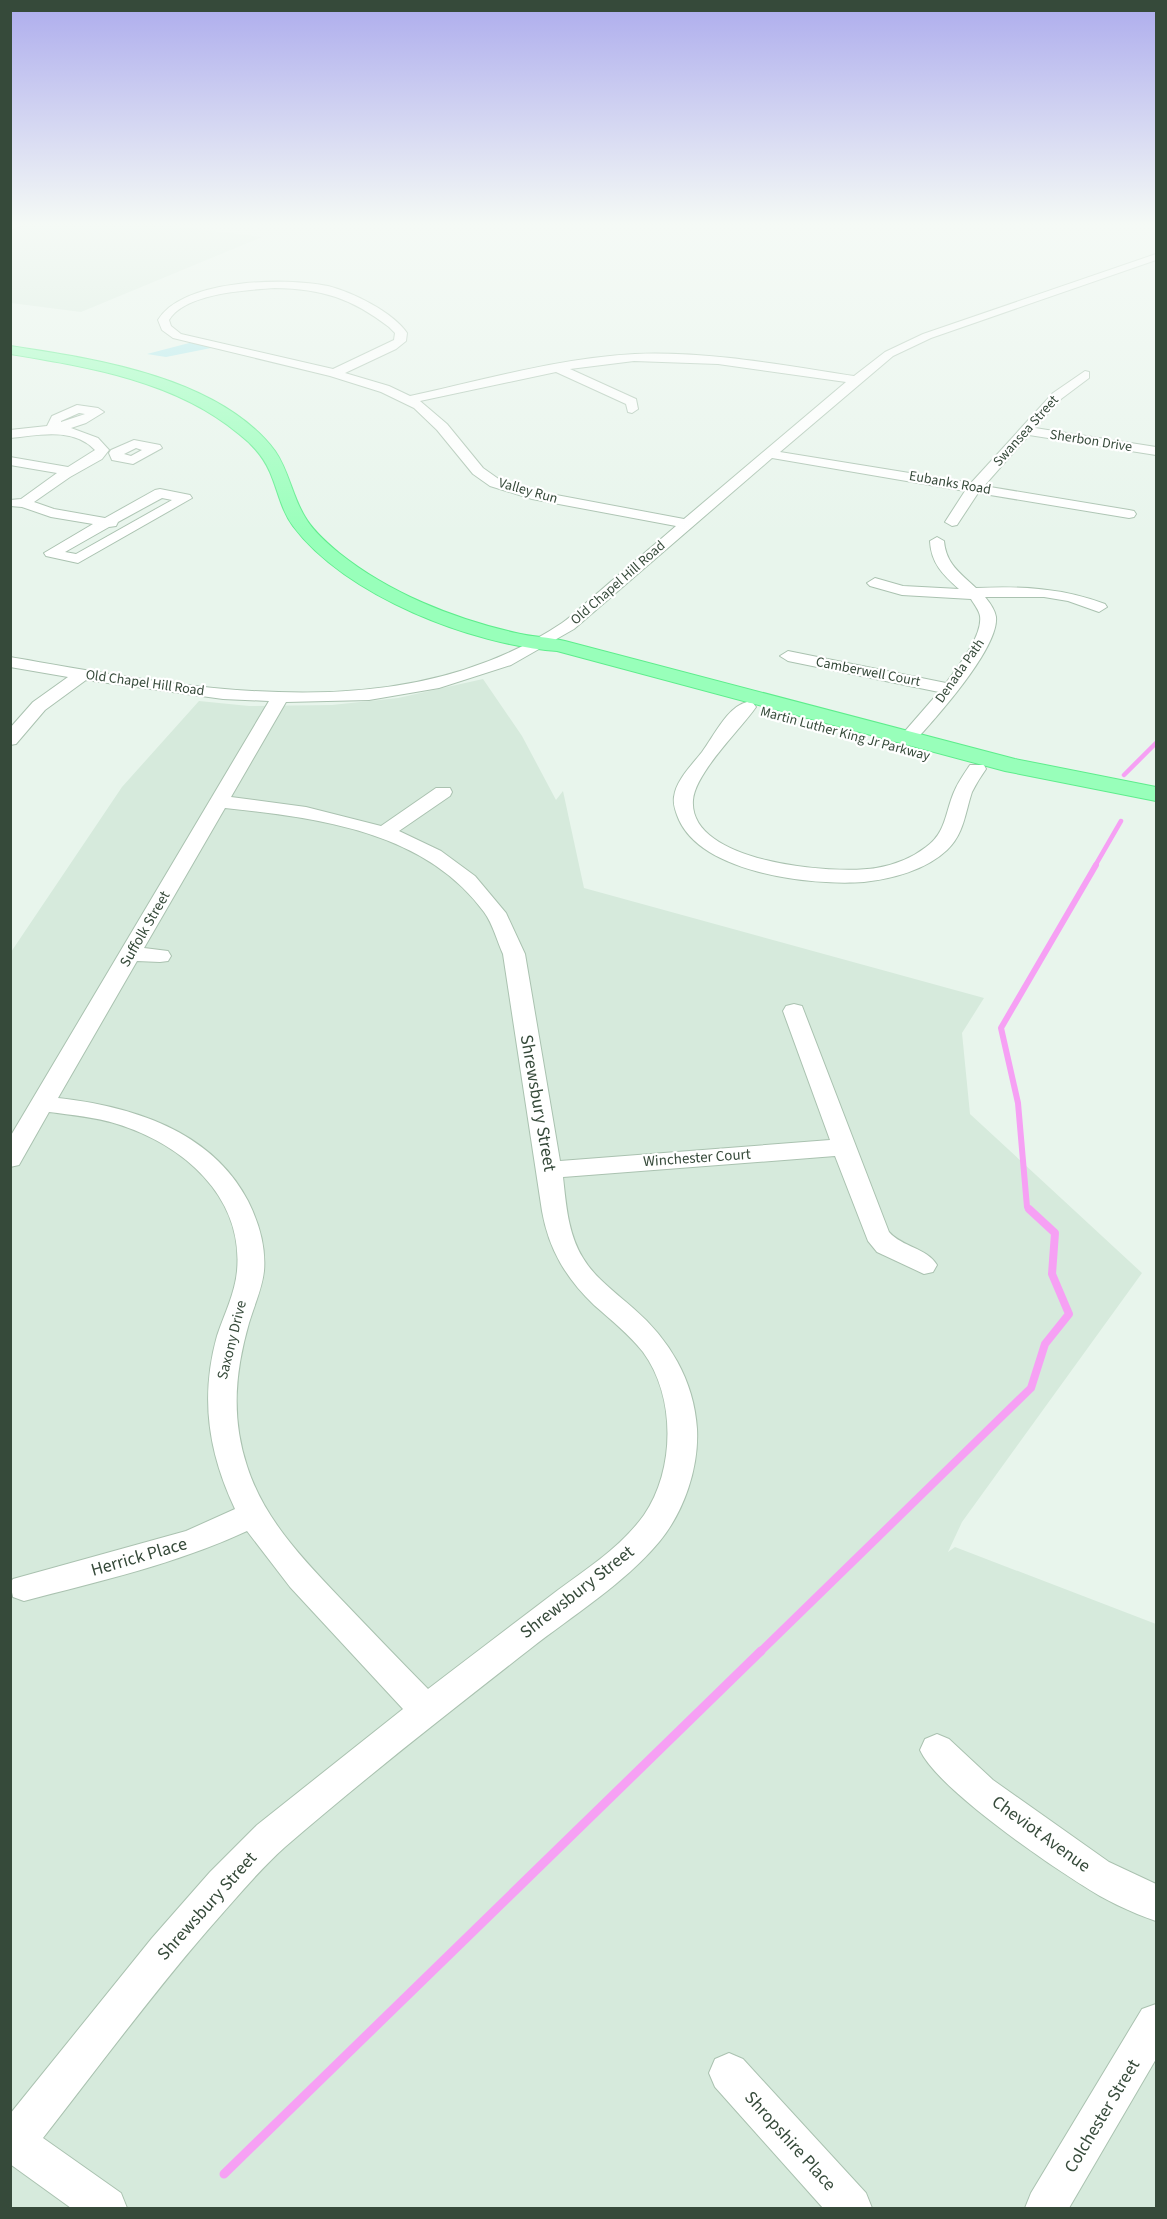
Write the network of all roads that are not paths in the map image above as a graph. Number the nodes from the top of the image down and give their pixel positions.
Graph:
1 (165, 328) edge
2 (397, 328) edge
3 (951, 328) edge
4 (10, 350) edge
5 (559, 369) junction
6 (334, 373) junction
7 (1085, 375) dead end
8 (856, 380) junction
9 (410, 400) junction
10 (632, 409) dead end
11 (1026, 431) junction
12 (10, 434) edge
13 (1156, 451) edge
14 (100, 453) junction
15 (116, 453) dead end
16 (770, 453) junction
17 (10, 461) edge
18 (69, 471) junction
19 (975, 488) junction
20 (17, 503) edge
21 (1129, 514) dead end
22 (108, 522) junction
23 (952, 522) dead end
24 (687, 524) junction
25 (134, 527) junction
26 (937, 541) dead end
27 (875, 583) dead end
28 (971, 591) junction
29 (1099, 608) dead end
30 (538, 645) junction
31 (788, 656) dead end
32 (10, 662) edge
33 (82, 675) junction
34 (949, 688) junction
35 (280, 698) junction
36 (747, 708) junction
37 (908, 738) junction
38 (10, 740) edge
39 (977, 769) junction
40 (443, 792) dead end
41 (1156, 794) edge
42 (220, 802) junction
43 (1156, 809) edge
44 (385, 832) junction
45 (130, 954) junction
46 (159, 956) dead end
47 (794, 1011) dead end
48 (42, 1104) junction
49 (843, 1147) junction
50 (10, 1159) edge
51 (550, 1170) junction
52 (924, 1265) dead end
53 (251, 1515) junction
54 (24, 1588) dead end
55 (426, 1710) junction
56 (937, 1750) dead end
57 (1156, 1903) edge
58 (1156, 2023) edge
59 (729, 2073) dead end
60 (12, 2141) edge
61 (106, 2208) edge
62 (851, 2208) edge
63 (1046, 2208) edge

1 - 6 street, Valley Run
2 - 6 street, Valley Run
3 - 8 street, Old Chapel Hill Road
4 - 30 main road, Martin Luther King Jr Parkway
5 - 8 street
5 - 9 street
5 - 10 street
6 - 9 street, Valley Run
7 - 11 street, Swansea Street
8 - 16 street, Old Chapel Hill Road
9 - 24 street, Valley Run
11 - 13 street, Sherbon Drive
11 - 19 street, Swansea Street
12 - 14 street
14 - 15 street
14 - 18 street
16 - 19 street, Eubanks Road
16 - 24 street, Old Chapel Hill Road
17 - 18 street
18 - 20 street
19 - 21 street, Eubanks Road
19 - 23 street, Swansea Street
20 - 22 street
22 - 25 street
22 - 25 street
22 - 25 street
24 - 30 street, Old Chapel Hill Road
26 - 28 street, Denada Path
27 - 28 street
28 - 29 street
28 - 34 street, Denada Path
30 - 35 street, Old Chapel Hill Road
30 - 36 main road, Martin Luther King Jr Parkway
30 - 37 main road, Martin Luther King Jr Parkway
31 - 34 street, Camberwell Court
32 - 33 street, Old Chapel Hill Road
33 - 35 street, Old Chapel Hill Road
33 - 38 street
34 - 37 street, Denada Path
35 - 42 street, Suffolk Street
36 - 39 main road, Martin Luther King Jr Parkway
36 - 39 street
37 - 41 main road, Martin Luther King Jr Parkway
39 - 43 main road, Martin Luther King Jr Parkway
40 - 44 street
42 - 44 street, Shrewsbury Street
42 - 45 street, Suffolk Street
44 - 51 street, Shrewsbury Street
45 - 46 street
45 - 48 street, Suffolk Street
47 - 49 street
48 - 50 street, Suffolk Street
48 - 53 street, Saxony Drive
49 - 51 street, Winchester Court
49 - 52 street
51 - 55 street, Shrewsbury Street
53 - 54 street, Herrick Place
53 - 55 street, Saxony Drive
55 - 60 street, Shrewsbury Street
56 - 57 street, Cheviot Avenue
58 - 63 street, Colchester Street
59 - 62 street, Shropshire Place
60 - 61 street

